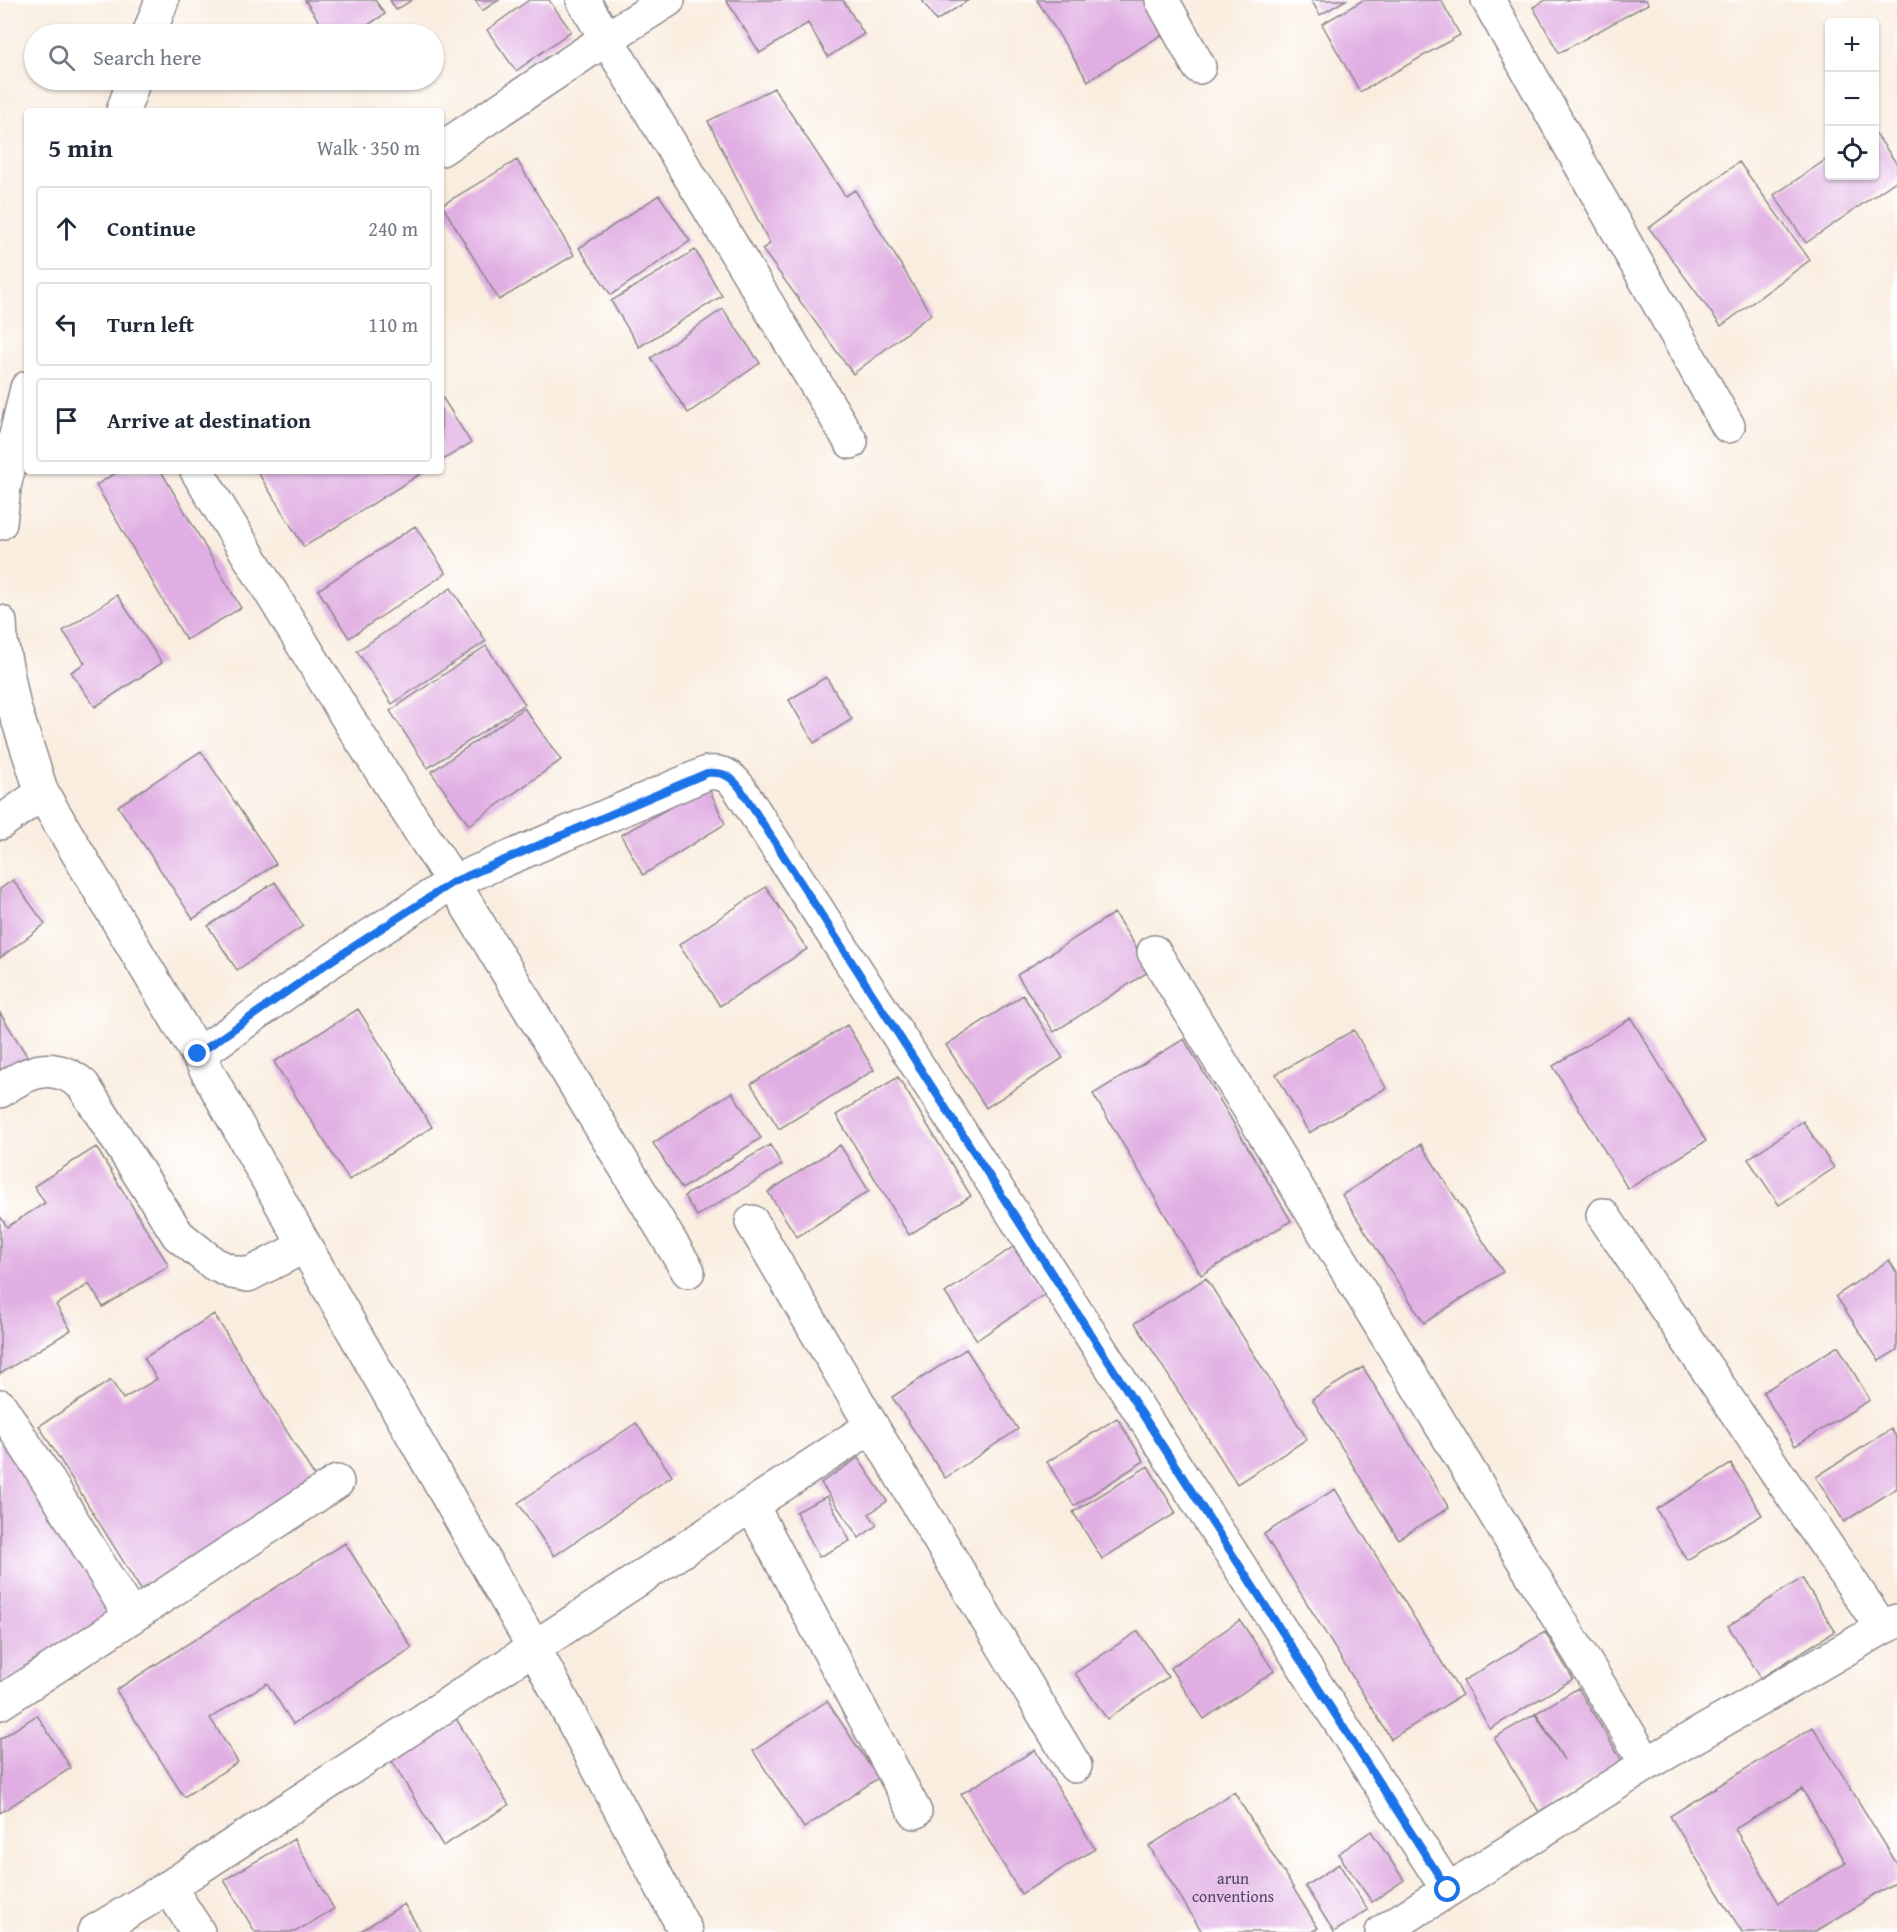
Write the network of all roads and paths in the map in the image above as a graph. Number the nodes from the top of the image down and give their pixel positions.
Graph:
1 (583, 0) edge
2 (668, 0) edge
3 (1162, 0) edge
4 (1488, 0) edge
5 (606, 39) junction
6 (1199, 68) dead end
7 (130, 90) edge
8 (124, 108) edge
9 (444, 147) edge
10 (24, 402) edge
11 (1728, 426) dead end
12 (851, 442) dead end
13 (199, 474) edge
14 (0, 523) edge
15 (0, 622) edge
16 (42, 793) junction
17 (0, 823) edge
18 (453, 882) junction
19 (1154, 952) dead end
20 (198, 1054) junction
21 (0, 1091) edge
22 (1603, 1215) dead end
23 (752, 1222) dead end
24 (304, 1246) junction
25 (688, 1270) dead end
26 (0, 1406) edge
27 (872, 1426) junction
28 (337, 1482) dead end
29 (752, 1506) junction
30 (131, 1617) junction
31 (1890, 1624) edge
32 (533, 1646) junction
33 (0, 1703) edge
34 (1647, 1764) junction
35 (1075, 1766) dead end
36 (915, 1812) dead end
37 (169, 1887) junction
38 (1448, 1890) junction
39 (94, 1932) edge
40 (198, 1932) edge
41 (686, 1932) edge
42 (1382, 1932) edge

1 - 5 street
2 - 5 street
3 - 6 street
4 - 11 street
5 - 9 street
5 - 12 street
7 - 8 street
10 - 14 street
13 - 18 street
15 - 16 street
16 - 17 street
16 - 20 street
18 - 20 street
18 - 25 street
18 - 38 street
19 - 34 street
20 - 24 street
21 - 24 street
22 - 31 street
23 - 27 street
24 - 32 street
26 - 30 street
27 - 29 street
27 - 35 street
28 - 30 street
29 - 32 street
29 - 36 street
30 - 33 street
31 - 34 street
32 - 37 street
32 - 41 street
34 - 38 street
37 - 39 street
37 - 40 street
38 - 42 street

